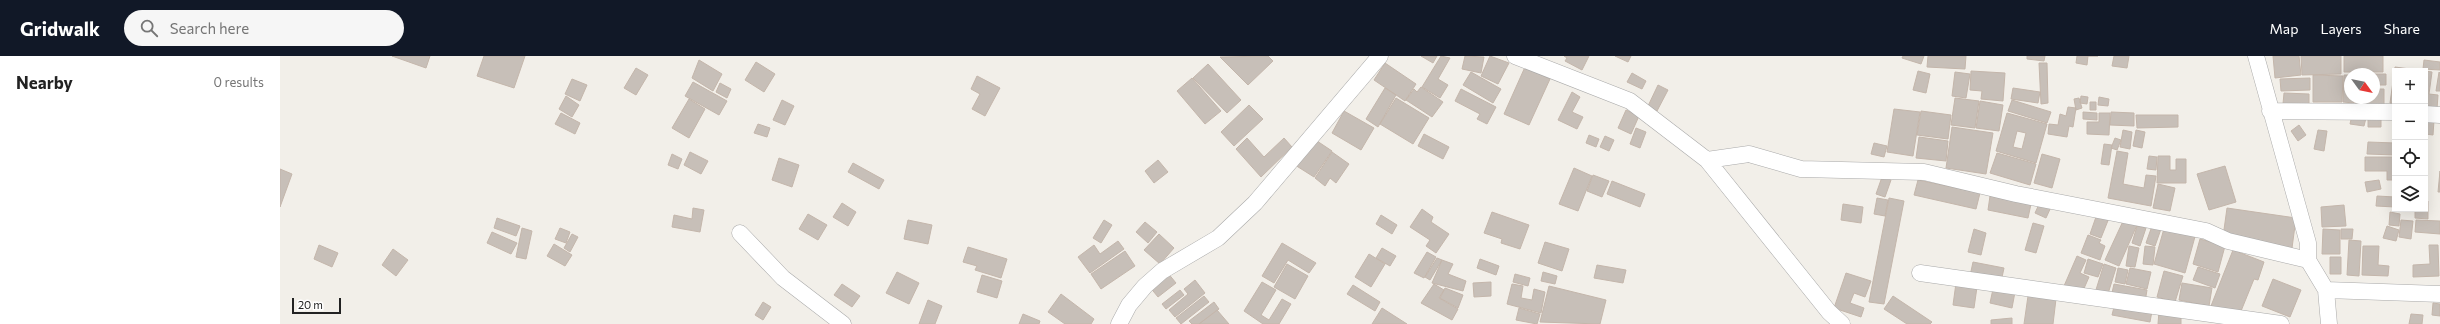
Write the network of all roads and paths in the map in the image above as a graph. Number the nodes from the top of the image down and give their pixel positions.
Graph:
1 (1380, 56) edge
2 (1515, 56) edge
3 (2256, 56) edge
4 (2270, 111) junction
5 (2392, 112) edge
6 (2428, 114) edge
7 (2440, 115) edge
8 (1707, 160) junction
9 (740, 233) dead end
10 (2308, 260) junction
11 (1920, 273) dead end
12 (2326, 290) junction
13 (2440, 294) edge
14 (843, 324) edge
15 (1118, 324) edge
16 (1842, 324) edge
17 (2281, 324) edge
18 (2329, 324) edge

1 - 15 street
2 - 8 street
3 - 4 street
4 - 5 street
4 - 10 street
6 - 7 street
8 - 10 street
8 - 16 street
9 - 14 street
10 - 12 street
11 - 17 street
12 - 13 street
12 - 18 street

